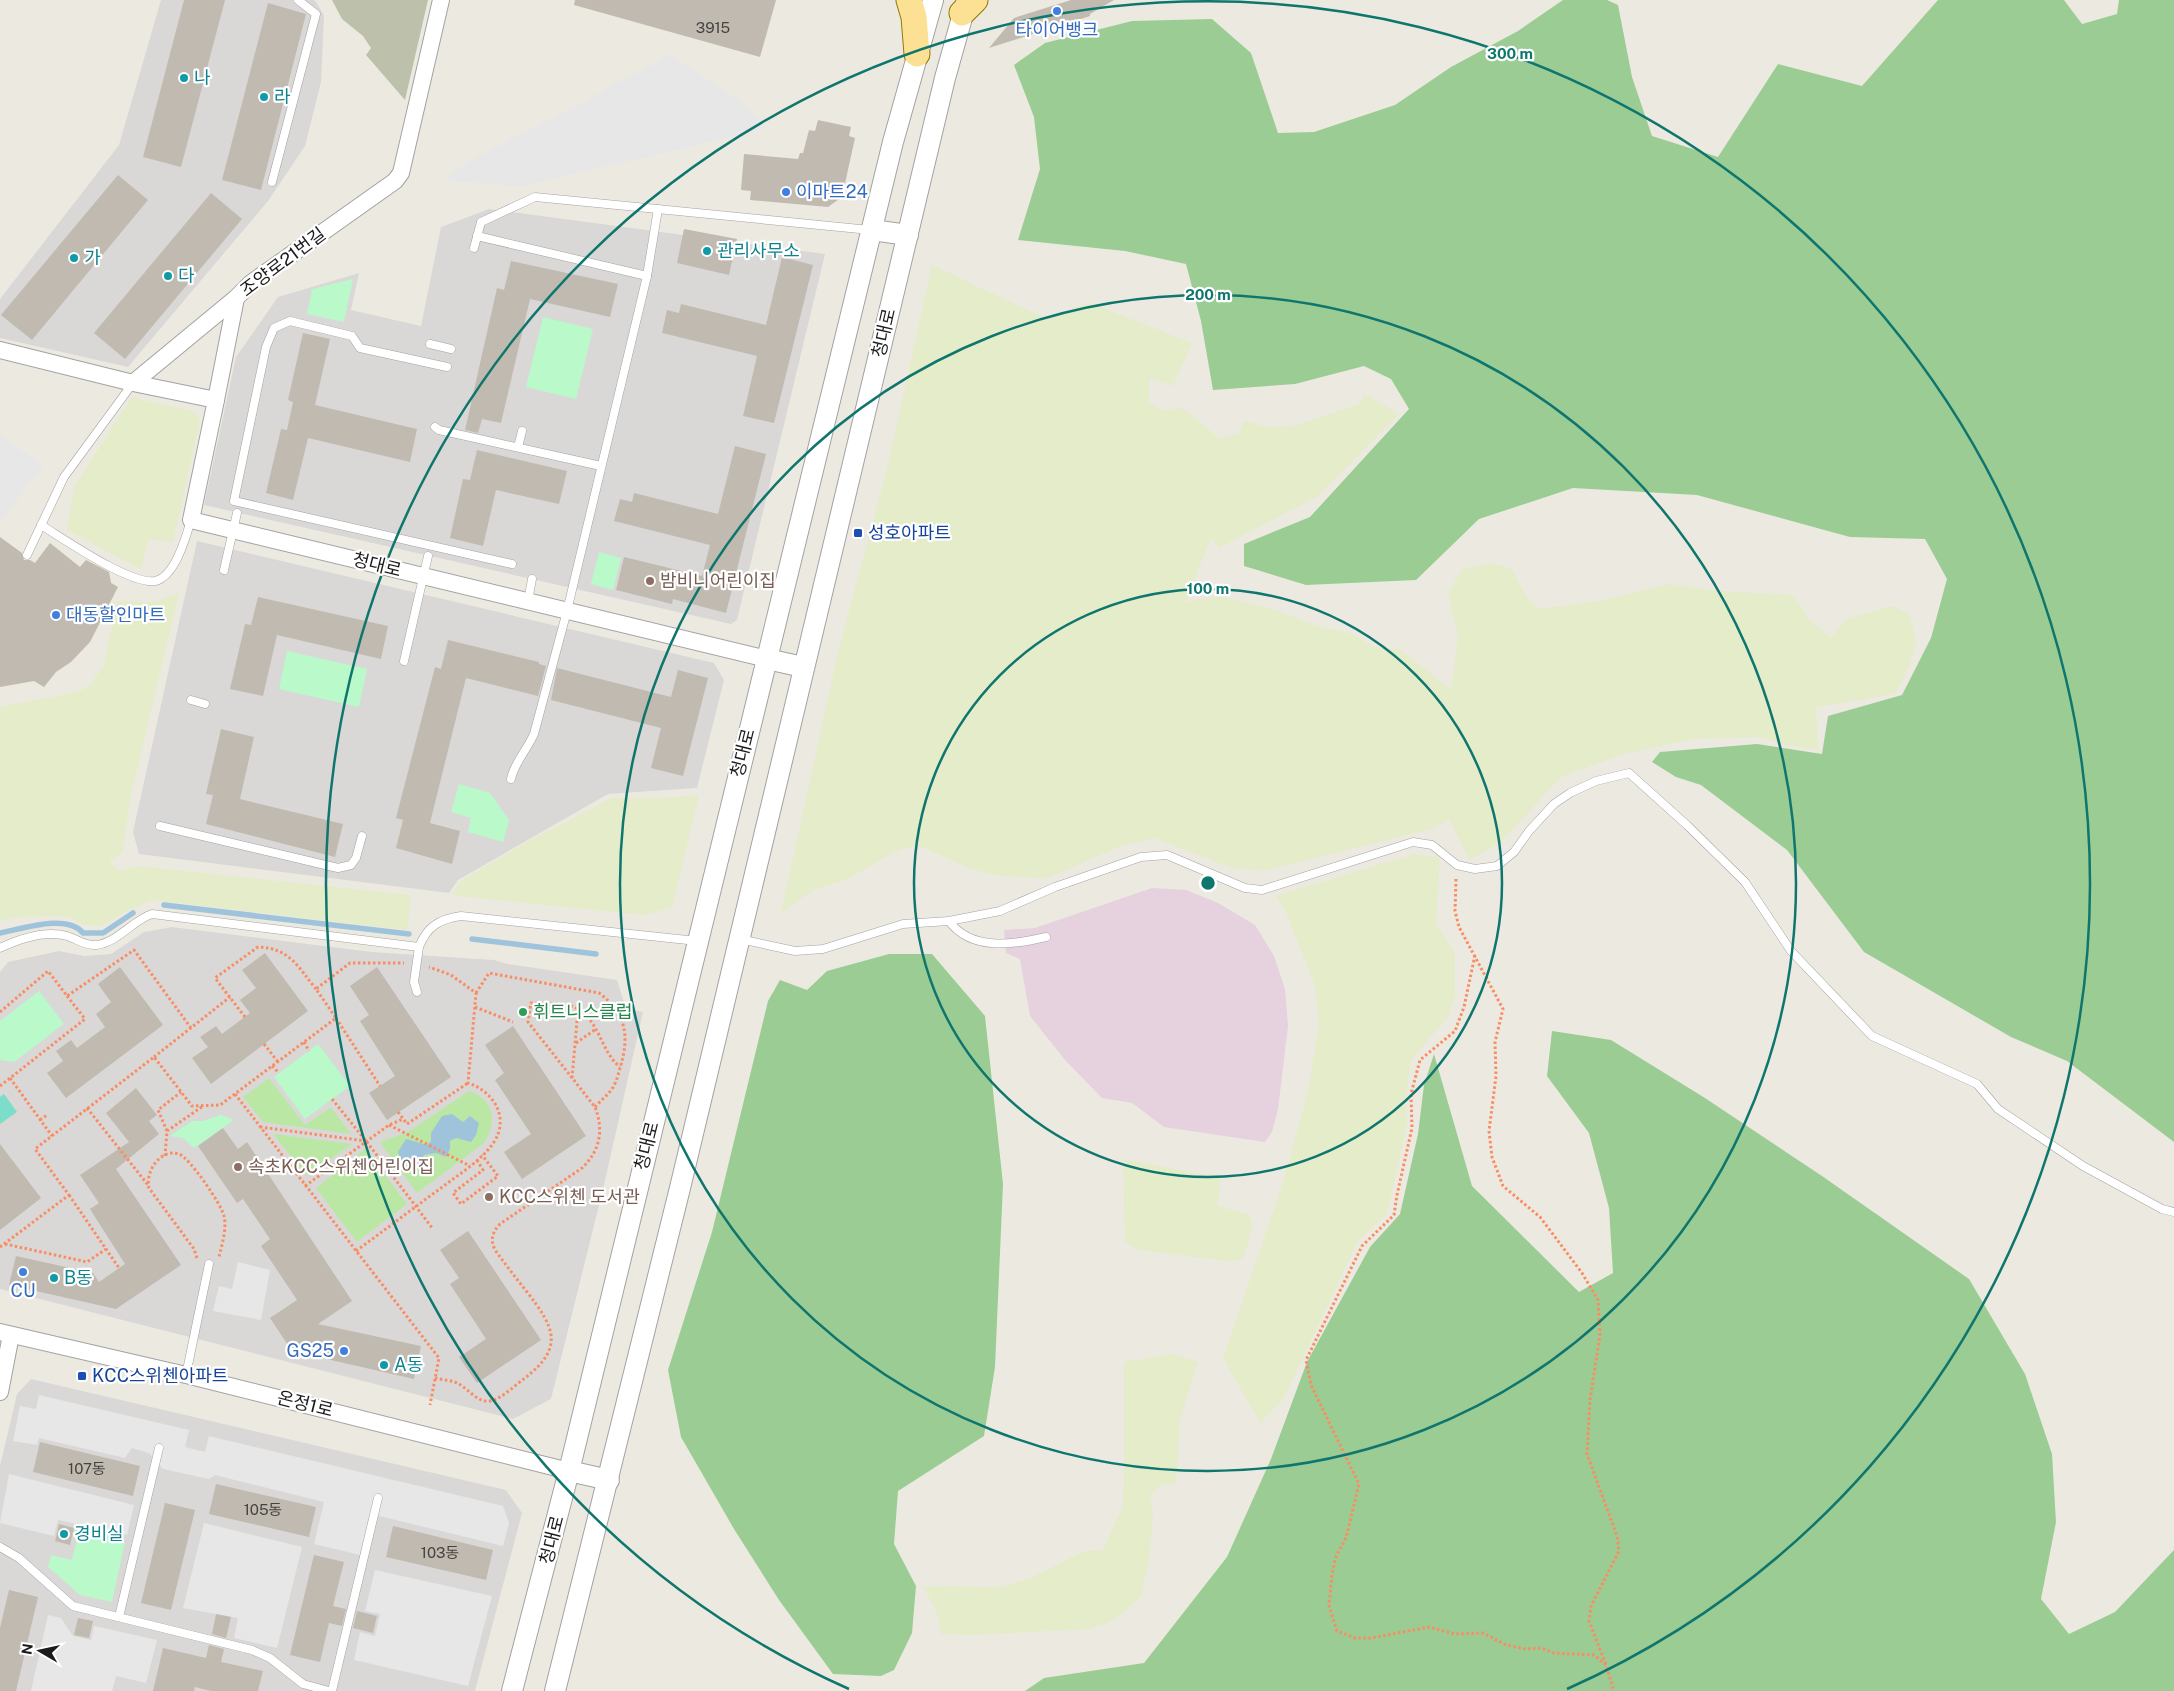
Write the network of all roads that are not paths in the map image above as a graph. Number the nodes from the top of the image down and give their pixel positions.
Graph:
1 (298, 0) edge
2 (441, 0) edge
3 (909, 0) edge
4 (933, 0) edge
5 (968, 4) edge
6 (917, 54) junction
7 (272, 182) dead end
8 (658, 209) junction
9 (872, 230) junction
10 (908, 234) junction
11 (477, 236) junction
12 (474, 248) dead end
13 (647, 276) junction
14 (236, 298) junction
15 (430, 344) dead end
16 (451, 349) dead end
17 (0, 350) edge
18 (447, 367) dead end
19 (134, 383) junction
20 (216, 400) junction
21 (434, 427) dead end
22 (522, 431) dead end
23 (518, 447) junction
24 (601, 466) junction
25 (237, 512) dead end
26 (191, 520) junction
27 (41, 525) junction
28 (233, 530) junction
29 (27, 555) dead end
30 (428, 556) dead end
31 (512, 564) dead end
32 (224, 570) dead end
33 (423, 576) junction
34 (532, 579) dead end
35 (528, 601) junction
36 (567, 610) junction
37 (767, 659) junction
38 (404, 661) dead end
39 (803, 667) junction
40 (191, 700) dead end
41 (205, 704) dead end
42 (511, 779) dead end
43 (160, 826) dead end
44 (362, 836) dead end
45 (948, 920) junction
46 (1046, 937) dead end
47 (740, 939) junction
48 (697, 941) junction
49 (419, 947) junction
50 (0, 948) edge
51 (417, 992) dead end
52 (2174, 1212) edge
53 (209, 1264) dead end
54 (5, 1333) edge
55 (186, 1375) junction
56 (0, 1392) edge
57 (159, 1448) dead end
58 (569, 1471) junction
59 (609, 1480) junction
60 (378, 1498) dead end
61 (0, 1547) edge
62 (591, 1550) junction
63 (120, 1617) junction
64 (331, 1691) edge
65 (512, 1691) edge
66 (556, 1691) edge
67 (566, 1691) edge

1 - 7 lane
2 - 14 street, 조양로21번길
3 - 6 main road
4 - 6 street, 청대로
5 - 10 street, 청대로
6 - 9 street, 청대로
8 - 9 lane
8 - 11 lane
8 - 13 lane
9 - 10 street
9 - 37 street, 청대로
10 - 39 street, 청대로
11 - 12 lane
11 - 13 lane
13 - 24 lane
14 - 19 street
14 - 20 street, 조양로21번길
15 - 16 lane
17 - 19 street
18 - 31 lane
19 - 20 street
19 - 27 lane
20 - 26 street, 조양로21번길
21 - 23 lane
22 - 23 lane
23 - 24 lane
24 - 36 lane
25 - 28 lane
26 - 27 lane
26 - 28 street, 청대로
27 - 29 lane
28 - 32 lane
28 - 33 street, 청대로
30 - 33 lane
33 - 35 street, 청대로
33 - 38 lane
34 - 35 lane
35 - 36 street, 청대로
36 - 37 street, 청대로
36 - 42 lane
37 - 39 street, 청대로
37 - 48 street, 청대로
39 - 47 street, 청대로
40 - 41 lane
43 - 44 lane
45 - 46 lane
45 - 47 lane
45 - 52 lane
47 - 59 street, 청대로
48 - 49 lane
48 - 58 street, 청대로
49 - 50 lane
49 - 51 lane
53 - 55 lane
54 - 55 street, 온정1로
54 - 56 street
55 - 58 street, 온정1로
57 - 63 lane
58 - 59 street, 온정1로
58 - 65 street, 청대로
59 - 62 street, 청대로
60 - 64 lane
61 - 63 lane
62 - 66 street, 청대로
62 - 67 street
63 - 64 lane

